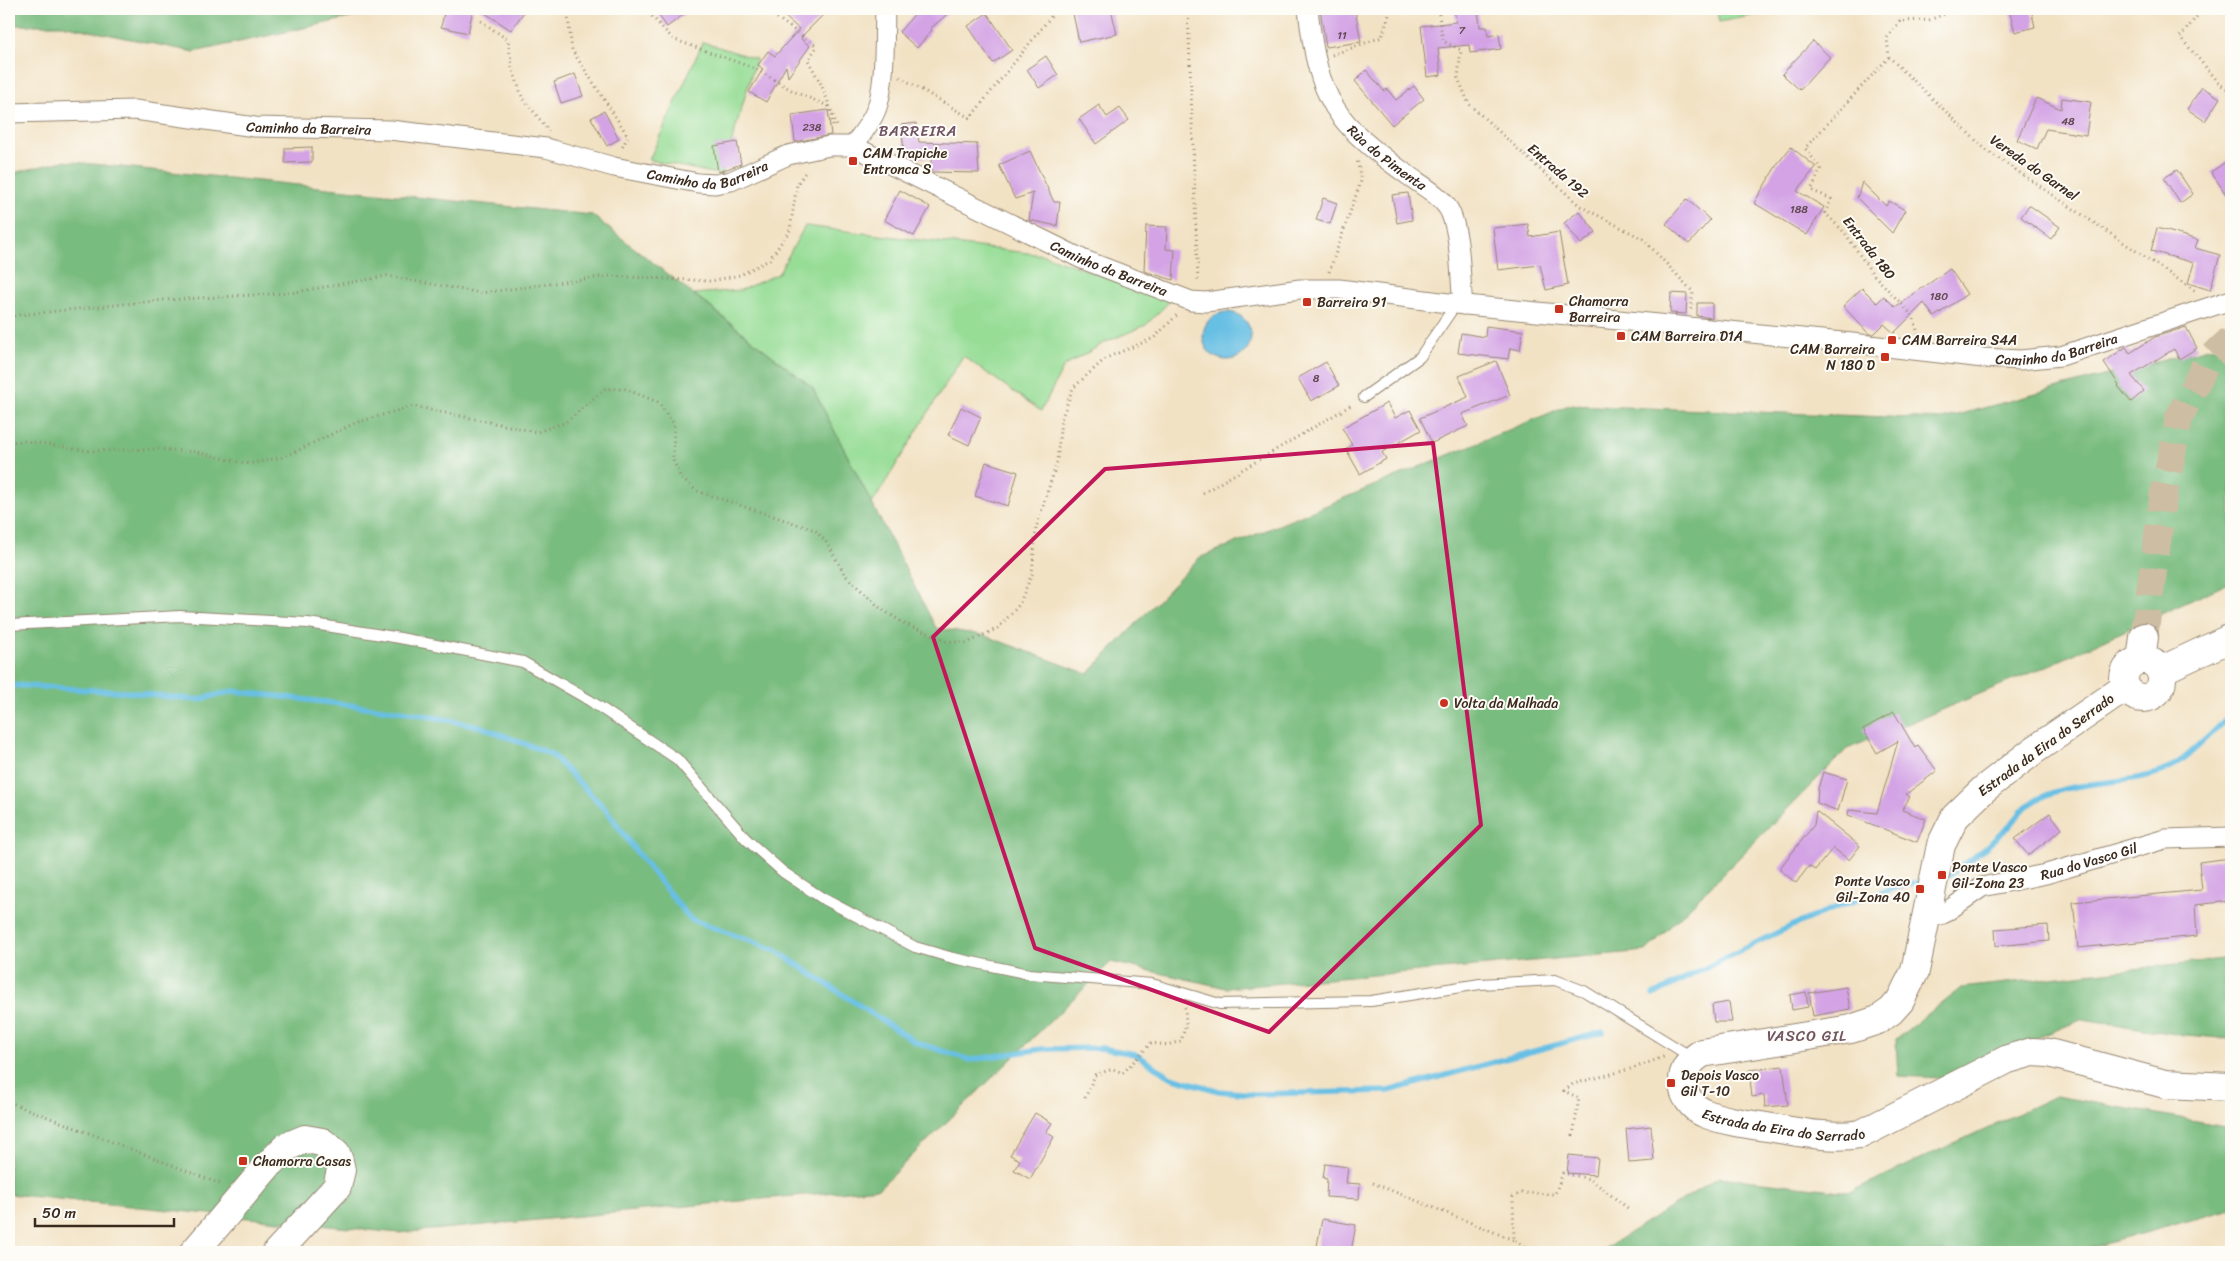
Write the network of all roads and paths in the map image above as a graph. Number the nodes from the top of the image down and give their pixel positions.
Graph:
1 (567, 9) edge
2 (645, 9) edge
3 (886, 9) edge
4 (1057, 9) edge
5 (1188, 9) edge
6 (1308, 9) edge
7 (1391, 9) edge
8 (1438, 9) edge
9 (1958, 9) edge
10 (2203, 9) edge
11 (773, 15) dead end
12 (481, 20) dead end
13 (1889, 57) junction
14 (1316, 61) junction
15 (882, 66) junction
16 (2231, 92) edge
17 (9, 113) edge
18 (1352, 131) junction
19 (846, 146) junction
20 (569, 154) junction
21 (812, 162) dead end
22 (614, 167) junction
23 (1323, 289) junction
24 (1194, 301) junction
25 (2223, 302) edge
26 (1460, 305) junction
27 (9, 316) edge
28 (1683, 326) junction
29 (1922, 351) junction
30 (1364, 397) joint
31 (9, 442) edge
32 (1203, 492) dead end
33 (9, 625) edge
34 (2231, 638) edge
35 (2231, 837) edge
36 (1928, 909) junction
37 (1184, 993) junction
38 (1687, 1054) junction
39 (2231, 1087) edge
40 (1085, 1098) dead end
41 (9, 1102) edge
42 (1573, 1136) dead end
43 (1373, 1183) dead end
44 (245, 1194) junction
45 (1628, 1209) dead end
46 (1516, 1241) junction
47 (194, 1252) edge
48 (277, 1252) edge
49 (1533, 1252) edge

1 - 22 path
2 - 19 path
3 - 15 street
4 - 15 path
5 - 24 path
6 - 14 street, Rùa do Pimenta
7 - 14 path
8 - 28 path, Entrada 192
9 - 13 path
10 - 16 path
11 - 19 path
12 - 20 path
13 - 25 path, Vereda do Garnel
13 - 29 path, Entrada 180
14 - 18 street, Rùa do Pimenta
15 - 19 street
17 - 20 street, Caminho da Barreira
18 - 23 path
18 - 26 street, Rùa do Pimenta
19 - 22 street, Caminho da Barreira
19 - 24 street, Caminho da Barreira
20 - 22 street, Caminho da Barreira
21 - 27 path
23 - 24 street, Caminho da Barreira
23 - 26 street, Caminho da Barreira
24 - 31 path
25 - 29 street, Caminho da Barreira
26 - 28 street, Caminho da Barreira
26 - 30 lane
28 - 29 street, Caminho da Barreira
30 - 32 path
33 - 37 lane
34 - 36 main road, Estrada da Eira do Serrado
35 - 36 street, Rua do Vasco Gil
36 - 38 main road, Estrada da Eira do Serrado
37 - 38 lane
37 - 40 path
38 - 39 main road, Estrada da Eira do Serrado
38 - 42 path
41 - 44 path
43 - 46 path
44 - 47 main road
44 - 48 main road
45 - 46 path
46 - 49 path

